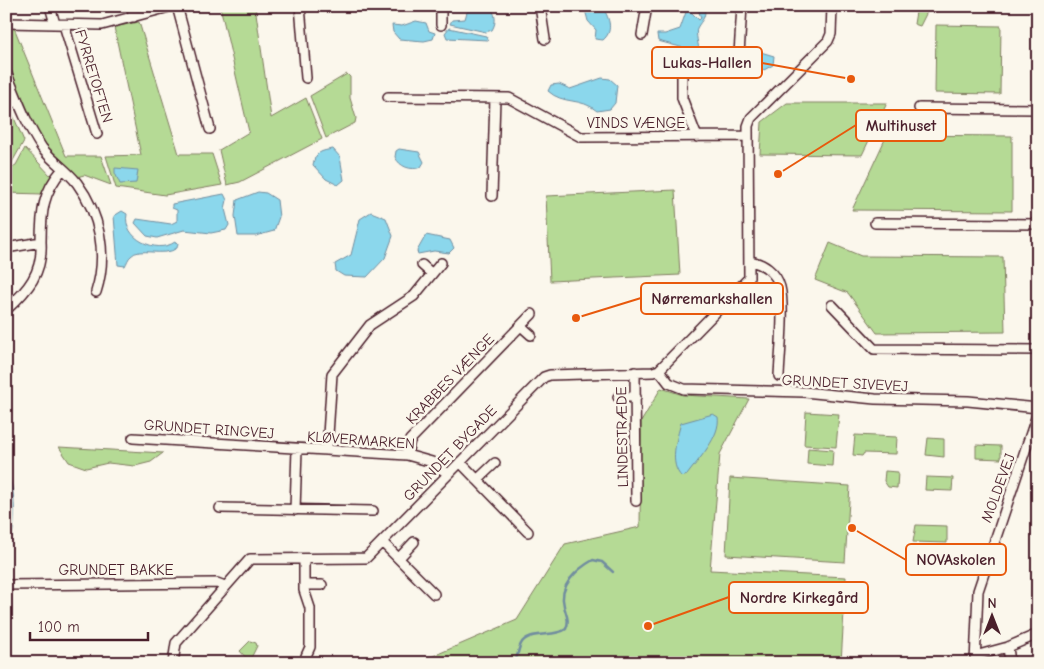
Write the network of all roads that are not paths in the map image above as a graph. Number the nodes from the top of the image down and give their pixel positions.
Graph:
1 (50, 6) edge
2 (131, 6) edge
3 (175, 6) edge
4 (300, 6) edge
5 (441, 6) edge
6 (540, 6) edge
7 (647, 6) edge
8 (742, 6) edge
9 (832, 6) edge
10 (134, 17) junction
11 (6, 23) edge
12 (54, 24) junction
13 (64, 25) junction
14 (441, 25) dead end
15 (642, 35) dead end
16 (545, 39) dead end
17 (739, 54) dead end
18 (682, 68) dead end
19 (6, 72) edge
20 (306, 78) dead end
21 (388, 97) dead end
22 (495, 98) junction
23 (6, 102) edge
24 (18, 102) junction
25 (919, 108) dead end
26 (1038, 109) edge
27 (210, 129) dead end
28 (97, 134) dead end
29 (697, 136) junction
30 (748, 136) junction
31 (62, 170) junction
32 (492, 196) dead end
33 (875, 223) dead end
34 (1038, 224) edge
35 (40, 242) junction
36 (6, 248) edge
37 (749, 261) junction
38 (441, 263) dead end
39 (422, 266) dead end
40 (432, 274) junction
41 (96, 292) dead end
42 (832, 305) dead end
43 (6, 310) edge
44 (532, 314) dead end
45 (521, 326) junction
46 (531, 335) dead end
47 (1038, 350) edge
48 (658, 370) junction
49 (635, 372) junction
50 (779, 376) dead end
51 (618, 397) dead end
52 (636, 397) junction
53 (1038, 408) edge
54 (1038, 412) edge
55 (134, 438) dead end
56 (282, 448) joint
57 (297, 449) junction
58 (327, 450) junction
59 (407, 455) junction
60 (460, 462) junction
61 (495, 463) dead end
62 (448, 474) junction
63 (477, 480) junction
64 (636, 501) dead end
65 (220, 508) dead end
66 (295, 510) junction
67 (373, 511) dead end
68 (528, 532) dead end
69 (382, 542) junction
70 (414, 542) dead end
71 (399, 558) junction
72 (304, 559) junction
73 (6, 585) edge
74 (322, 585) dead end
75 (226, 586) junction
76 (304, 586) junction
77 (434, 594) dead end
78 (1038, 634) edge
79 (1008, 647) junction
80 (975, 659) edge
81 (173, 663) edge
82 (306, 663) edge
83 (1010, 663) edge

1 - 12 street, FYRRETOFTEN
2 - 10 street
3 - 10 street, FYRRETOFTEN
3 - 27 street, FYRRETOFTEN
4 - 20 street
5 - 14 street
6 - 16 street
7 - 15 street
8 - 17 street
9 - 30 street
10 - 13 street, FYRRETOFTEN
11 - 12 street, FYRRETOFTEN
12 - 13 street, FYRRETOFTEN
13 - 28 street, FYRRETOFTEN
18 - 29 street, VINDS VÆNGE
19 - 24 street
21 - 22 street, VINDS VÆNGE
22 - 29 street, VINDS VÆNGE
22 - 32 street
23 - 24 street
24 - 31 street
25 - 26 street
29 - 30 street, VINDS VÆNGE
30 - 37 street
31 - 35 street
31 - 41 street
33 - 34 street
35 - 36 street
35 - 43 street
37 - 48 street
37 - 50 street
38 - 40 street
39 - 40 street
40 - 58 street
42 - 47 street
44 - 45 street, KRABBES VÆNGE
45 - 46 street
45 - 59 street, KRABBES VÆNGE
48 - 49 street, GRUNDET BYGADE
48 - 53 street, GRUNDET SIVEVEJ
49 - 52 street, LINDESTRÆDE
49 - 60 street, GRUNDET BYGADE
51 - 52 street
52 - 64 street, LINDESTRÆDE
54 - 80 street, MOLDEVEJ
55 - 56 street, GRUNDET RINGVEJ
56 - 57 street, KLØVERMARKEN
57 - 58 street, KLØVERMARKEN
57 - 66 street, KLØVERMARKEN
58 - 59 street, KLØVERMARKEN
59 - 62 street, KLØVERMARKEN
60 - 62 street, GRUNDET BYGADE
60 - 63 street
61 - 63 street
62 - 69 street, GRUNDET BYGADE
63 - 68 street
65 - 66 street
66 - 67 street
69 - 71 street
69 - 72 street, GRUNDET BYGADE
70 - 71 street
71 - 77 street
72 - 75 street, GRUNDET BYGADE
72 - 76 street
73 - 75 street, GRUNDET BAKKE
74 - 76 street
75 - 81 street, GRUNDET BYGADE
76 - 82 street
78 - 79 street
79 - 80 street
79 - 83 street

